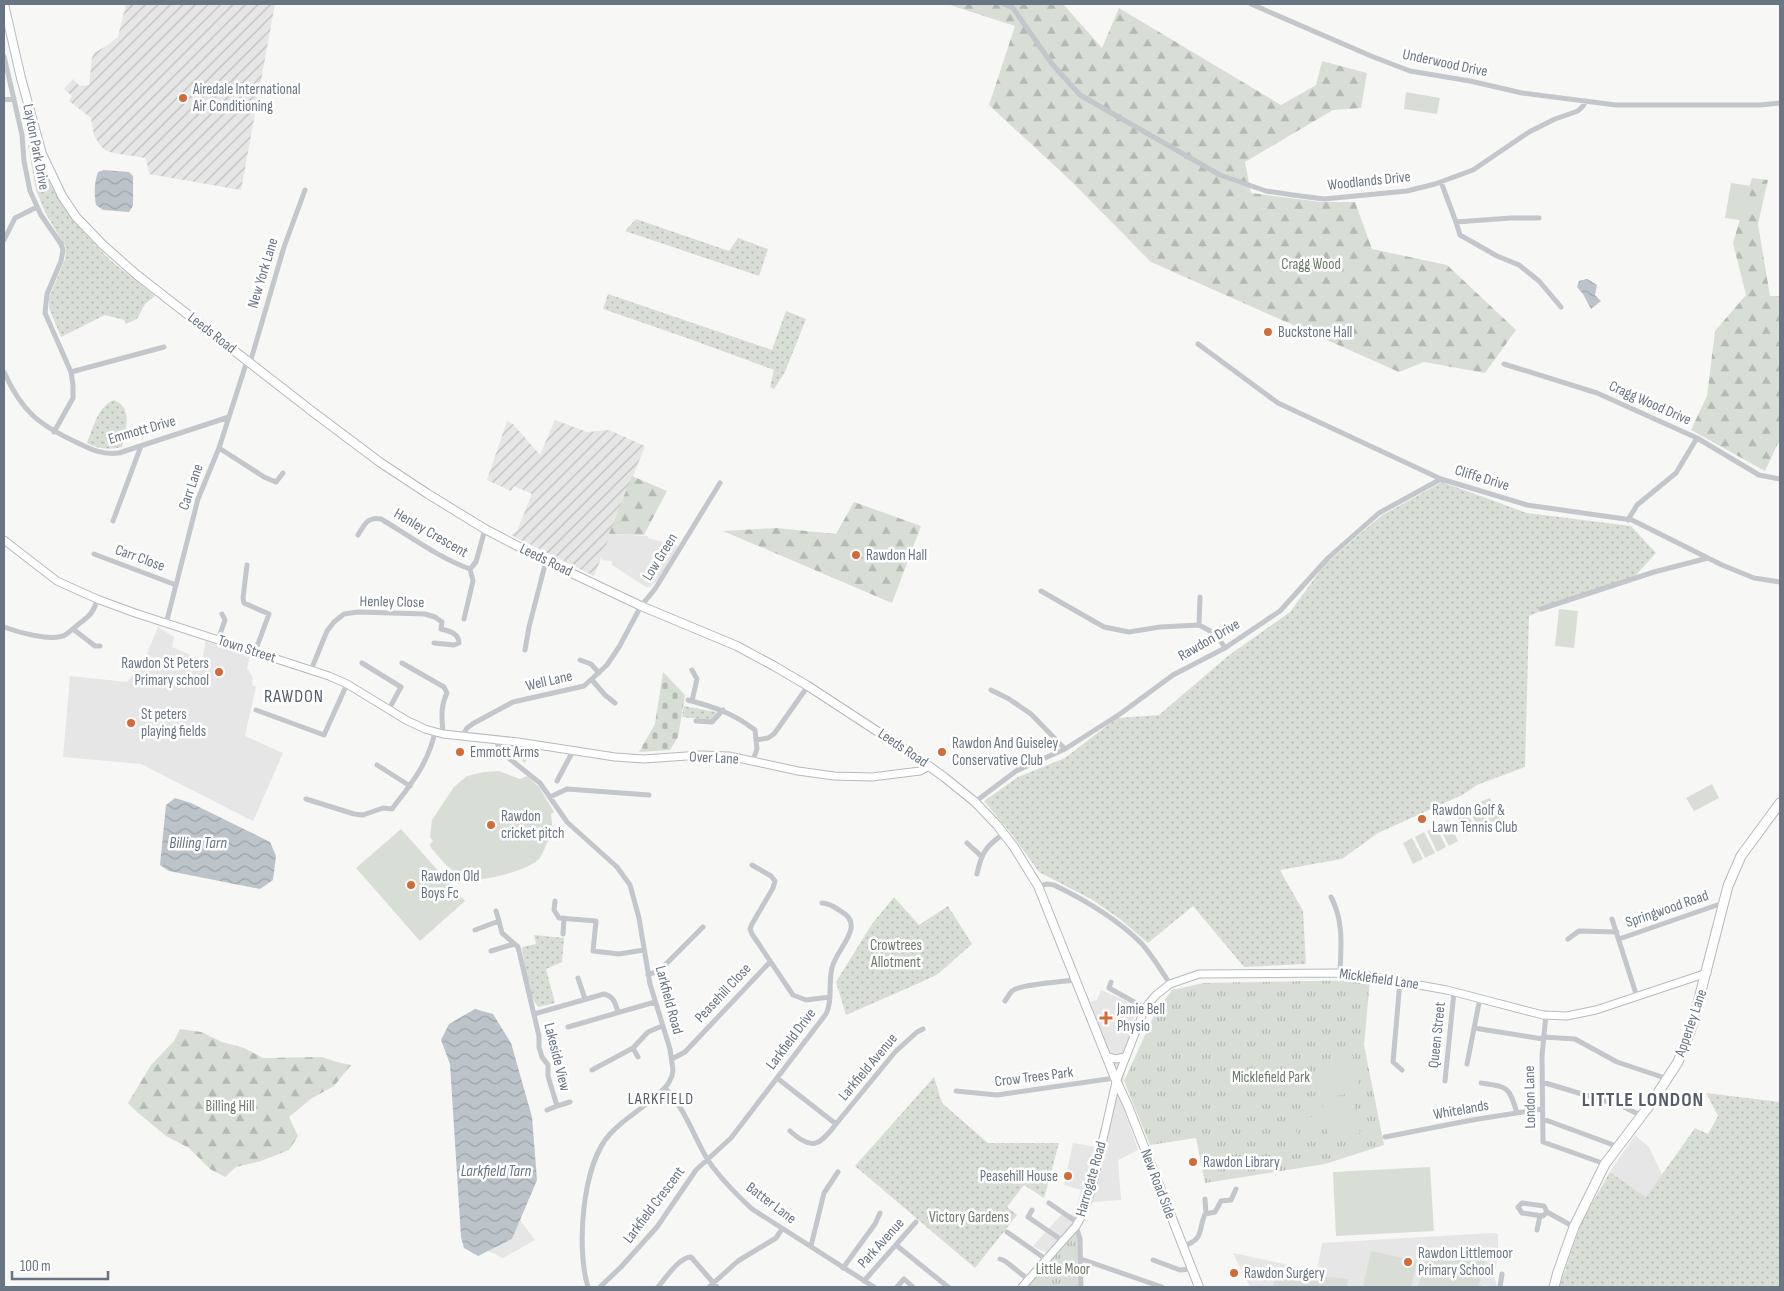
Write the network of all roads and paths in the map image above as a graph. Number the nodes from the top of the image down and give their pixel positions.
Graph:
1 (4, 4) edge
2 (1004, 4) edge
3 (1251, 4) edge
4 (4, 56) edge
5 (14, 98) junction
6 (4, 100) edge
7 (1586, 101) junction
8 (1780, 103) edge
9 (1440, 182) junction
10 (305, 190) dead end
11 (37, 207) junction
12 (1539, 218) dead end
13 (1456, 222) junction
14 (4, 240) edge
15 (1561, 307) dead end
16 (1198, 344) dead end
17 (164, 347) dead end
18 (249, 362) junction
19 (1504, 364) dead end
20 (4, 372) edge
21 (71, 372) junction
22 (228, 416) junction
23 (54, 432) junction
24 (1697, 438) junction
25 (141, 446) junction
26 (219, 448) junction
27 (283, 473) dead end
28 (1441, 479) junction
29 (1780, 479) edge
30 (720, 483) dead end
31 (1628, 520) junction
32 (113, 521) dead end
33 (485, 529) junction
34 (358, 536) dead end
35 (4, 540) edge
36 (94, 554) dead end
37 (1708, 558) junction
38 (546, 561) junction
39 (247, 565) dead end
40 (470, 569) junction
41 (1780, 582) edge
42 (176, 585) junction
43 (1042, 591) dead end
44 (1200, 597) dead end
45 (97, 599) junction
46 (641, 606) junction
47 (1542, 610) dead end
48 (222, 614) dead end
49 (464, 619) dead end
50 (449, 620) dead end
51 (442, 622) junction
52 (166, 624) junction
53 (1199, 625) junction
54 (4, 627) edge
55 (73, 629) junction
56 (218, 640) junction
57 (434, 643) dead end
58 (100, 646) dead end
59 (1225, 648) junction
60 (525, 650) dead end
61 (255, 652) junction
62 (580, 660) dead end
63 (362, 663) dead end
64 (402, 663) dead end
65 (311, 670) junction
66 (692, 670) dead end
67 (599, 673) junction
68 (592, 680) junction
69 (347, 684) junction
70 (808, 686) junction
71 (991, 690) dead end
72 (615, 703) dead end
73 (388, 709) junction
74 (256, 710) dead end
75 (723, 710) junction
76 (696, 721) dead end
77 (435, 732) junction
78 (444, 734) junction
79 (462, 736) junction
80 (496, 740) junction
81 (756, 740) junction
82 (1065, 749) junction
83 (573, 752) junction
84 (753, 760) junction
85 (377, 765) dead end
86 (929, 766) junction
87 (557, 781) dead end
88 (410, 786) junction
89 (649, 795) dead end
90 (550, 797) junction
91 (306, 799) dead end
92 (975, 802) junction
93 (1780, 803) edge
94 (1004, 834) junction
95 (967, 843) dead end
96 (981, 856) junction
97 (752, 866) dead end
98 (977, 874) dead end
99 (1038, 886) junction
100 (1331, 897) dead end
101 (555, 901) dead end
102 (822, 902) dead end
103 (1723, 903) junction
104 (496, 911) dead end
105 (564, 918) junction
106 (1612, 919) dead end
107 (499, 921) junction
108 (703, 927) dead end
109 (475, 930) dead end
110 (1616, 932) junction
111 (563, 934) dead end
112 (1568, 939) dead end
113 (1619, 939) junction
114 (514, 944) junction
115 (644, 950) junction
116 (491, 951) dead end
117 (1710, 960) junction
118 (770, 962) junction
119 (1340, 973) junction
120 (1707, 973) junction
121 (648, 975) junction
122 (1693, 977) junction
123 (578, 978) dead end
124 (1075, 980) junction
125 (1400, 980) junction
126 (1111, 982) dead end
127 (1170, 984) junction
128 (1454, 992) junction
129 (830, 997) junction
130 (1637, 997) junction
131 (585, 998) junction
132 (1480, 998) junction
133 (1005, 1001) dead end
134 (655, 1002) junction
135 (1145, 1008) junction
136 (618, 1012) junction
137 (534, 1014) junction
138 (1546, 1015) junction
139 (662, 1026) junction
140 (568, 1027) dead end
141 (1474, 1028) junction
142 (923, 1029) dead end
143 (1543, 1038) junction
144 (633, 1048) junction
145 (1106, 1056) junction
146 (1126, 1056) junction
147 (638, 1057) dead end
148 (672, 1059) junction
149 (1467, 1064) dead end
150 (592, 1070) dead end
151 (1402, 1070) dead end
152 (777, 1078) junction
153 (1668, 1078) junction
154 (1115, 1080) junction
155 (1445, 1081) dead end
156 (1542, 1082) junction
157 (1481, 1083) dead end
158 (665, 1088) junction
159 (956, 1091) dead end
160 (570, 1102) dead end
161 (557, 1106) junction
162 (1542, 1109) junction
163 (547, 1110) dead end
164 (1517, 1113) junction
165 (1642, 1116) junction
166 (1543, 1120) junction
167 (836, 1124) junction
168 (790, 1131) dead end
169 (1385, 1137) dead end
170 (1619, 1147) junction
171 (708, 1160) junction
172 (1605, 1164) junction
173 (838, 1172) dead end
174 (1236, 1189) dead end
175 (1205, 1199) dead end
176 (1049, 1203) dead end
177 (1032, 1210) dead end
178 (1547, 1212) junction
179 (880, 1213) dead end
180 (1206, 1214) junction
181 (1540, 1216) junction
182 (916, 1222) dead end
183 (1077, 1225) junction
184 (1574, 1226) junction
185 (782, 1228) junction
186 (1537, 1230) dead end
187 (1008, 1232) dead end
188 (1063, 1242) junction
189 (896, 1245) junction
190 (811, 1246) junction
191 (1182, 1247) junction
192 (1000, 1259) dead end
193 (1081, 1259) junction
194 (1047, 1260) junction
195 (1153, 1260) dead end
196 (843, 1268) junction
197 (1192, 1269) junction
198 (1502, 1274) dead end
199 (1029, 1280) junction
200 (864, 1281) junction
201 (713, 1286) edge
202 (588, 1287) edge
203 (600, 1287) edge
204 (658, 1287) edge
205 (874, 1287) edge
206 (897, 1287) edge
207 (914, 1287) edge
208 (948, 1287) edge
209 (1022, 1287) edge
210 (1082, 1287) edge
211 (1162, 1287) edge
212 (1199, 1287) edge
213 (1500, 1287) edge
214 (1554, 1287) edge

1 - 18 main road, Leeds Road
2 - 9 street, Woodlands Drive
3 - 7 street, Underwood Drive
4 - 5 street, Layton Park Drive
5 - 6 street
5 - 11 street, Layton Park Drive
7 - 8 street
7 - 9 street, Woodlands Drive
9 - 13 street
10 - 18 street, New York Lane
11 - 14 street
11 - 21 street, Layton Park Drive
12 - 13 street
13 - 15 street
16 - 28 street, Cliffe Drive
17 - 21 street
18 - 22 street, Carr Lane
18 - 33 main road, Leeds Road
19 - 24 street, Cragg Wood Drive
20 - 23 street, Emmott Drive
21 - 23 street, Layton Park Drive
22 - 25 street, Emmott Drive
22 - 26 street, Carr Lane
23 - 25 street, Emmott Drive
24 - 29 street, Cragg Wood Drive
24 - 31 street
25 - 32 street
26 - 27 street
26 - 42 street, Carr Lane
28 - 31 street, Cliffe Drive
28 - 59 street, Rawdon Drive
30 - 46 street, Low Green
31 - 37 street, Cliffe Drive
33 - 38 main road, Leeds Road
33 - 40 street
34 - 40 street, Henley Crescent
35 - 45 street, Town Street
36 - 42 street, Carr Close
37 - 41 street, Cliffe Drive
37 - 47 street
38 - 46 main road, Leeds Road
38 - 60 street
39 - 61 street
40 - 49 street
42 - 52 street, Carr Lane
43 - 53 street
44 - 53 street
45 - 52 street, Town Street
45 - 55 street
46 - 67 street, Well Lane
46 - 70 main road, Leeds Road
48 - 56 street
50 - 51 street, Henley Close
51 - 57 street, Henley Close
51 - 65 street, Henley Close
52 - 56 street, Town Street
53 - 59 street
54 - 55 street
55 - 58 street
56 - 61 street, Town Street
59 - 82 street, Rawdon Drive
61 - 65 street, Town Street
62 - 67 street
63 - 73 street
64 - 78 street
65 - 69 street, Town Street
66 - 75 street
67 - 68 street, Well Lane
68 - 72 street
68 - 79 street, Well Lane
69 - 73 street, Town Street
69 - 74 street
70 - 81 street
70 - 86 main road, Leeds Road
71 - 82 street
73 - 77 street, Town Street
75 - 76 street
75 - 81 street
77 - 78 street, Town Street
77 - 88 street
78 - 79 street, Town Street
79 - 80 street, Town Street
80 - 83 street, Over Lane
80 - 90 street, Larkfield Road
81 - 84 street
82 - 92 street, Rawdon Drive
83 - 84 street, Over Lane
83 - 87 street
84 - 86 street, Over Lane
85 - 88 street
86 - 92 main road, Leeds Road
88 - 91 street
89 - 90 street
90 - 115 street, Larkfield Road
92 - 94 main road, Leeds Road
93 - 103 highway, Apperley Lane
94 - 96 street
94 - 99 main road, Leeds Road
95 - 96 street
96 - 98 street
97 - 118 street
99 - 124 main road, Leeds Road
99 - 127 street
100 - 119 street
101 - 105 street
102 - 129 street, Larkfield Drive
103 - 113 street, Springwood Road
103 - 117 highway, Apperley Lane
104 - 107 street, Lakeside View
105 - 111 street
105 - 115 street
106 - 110 street, Springwood Road
107 - 109 street
107 - 114 street, Lakeside View
108 - 121 street
110 - 112 street
110 - 113 street, Springwood Road
113 - 130 street, Springwood Road
114 - 116 street
114 - 137 street, Lakeside View
115 - 121 street, Larkfield Road
117 - 120 highway, Apperley Lane
117 - 122 street, Micklefield Lane
118 - 129 street
118 - 148 street, Peasehill Close
119 - 125 street, Micklefield Lane
119 - 127 street, Micklefield Lane
120 - 122 street, Micklefield Lane
120 - 153 highway, Apperley Lane
121 - 134 street, Larkfield Road
122 - 130 street, Micklefield Lane
123 - 131 street
124 - 133 street
124 - 145 main road, Leeds Road
125 - 128 street, Micklefield Lane
125 - 151 street
126 - 135 street
127 - 135 street, Micklefield Lane
128 - 132 street, Micklefield Lane
128 - 155 street, Queen Street
129 - 152 street, Larkfield Drive
130 - 138 street, Micklefield Lane
131 - 136 street
131 - 137 street
132 - 138 street, Micklefield Lane
132 - 141 street
134 - 136 street
134 - 139 street, Larkfield Road
135 - 146 street, Micklefield Lane
136 - 140 street
137 - 161 street, Lakeside View
138 - 143 street, London Lane
139 - 144 street
139 - 148 street, Larkfield Road
141 - 143 street
141 - 149 street
142 - 167 street, Larkfield Avenue
143 - 153 street
143 - 156 street, London Lane
144 - 147 street
144 - 150 street
145 - 146 street
145 - 154 main road, Leeds Road
146 - 154 street, Micklefield Lane
148 - 158 street, Larkfield Road
152 - 167 street
152 - 171 street, Larkfield Drive
153 - 165 highway, Apperley Lane
154 - 159 street, Crow Trees Park
154 - 183 street, Harrogate Road
154 - 191 main road, New Road Side
156 - 162 street, London Lane
156 - 165 street
157 - 164 street
158 - 171 street, Batter Lane
158 - 202 street
160 - 161 street, Lakeside View
161 - 163 street, Lakeside View
162 - 164 street, Whitelands
162 - 166 street, London Lane
164 - 169 street, Whitelands
165 - 170 highway, Apperley Lane
166 - 170 street
166 - 172 street, London Lane
167 - 168 street, Larkfield Avenue
170 - 172 highway, Apperley Lane
171 - 185 street, Batter Lane
171 - 203 street, Larkfield Crescent
172 - 184 highway, Apperley Lane
173 - 190 street
174 - 180 street
175 - 180 street
176 - 183 street
177 - 188 street
178 - 181 street
178 - 181 street
178 - 184 street
179 - 196 street
180 - 191 street
181 - 186 street
182 - 189 street, Park Avenue
183 - 188 street, Harrogate Road
183 - 193 street
184 - 214 highway, Apperley Lane
185 - 190 street, Batter Lane
185 - 201 street
187 - 194 street
188 - 194 street, Harrogate Road
189 - 200 street, Park Avenue
189 - 208 street
190 - 196 street, Batter Lane
191 - 197 main road, New Road Side
192 - 199 street
193 - 210 street
193 - 211 street
194 - 199 street, Harrogate Road
195 - 197 street
196 - 200 street, Batter Lane
197 - 212 main road, New Road Side
198 - 213 street
199 - 209 street, Harrogate Road
200 - 205 street, Batter Lane
201 - 204 street
206 - 207 street

